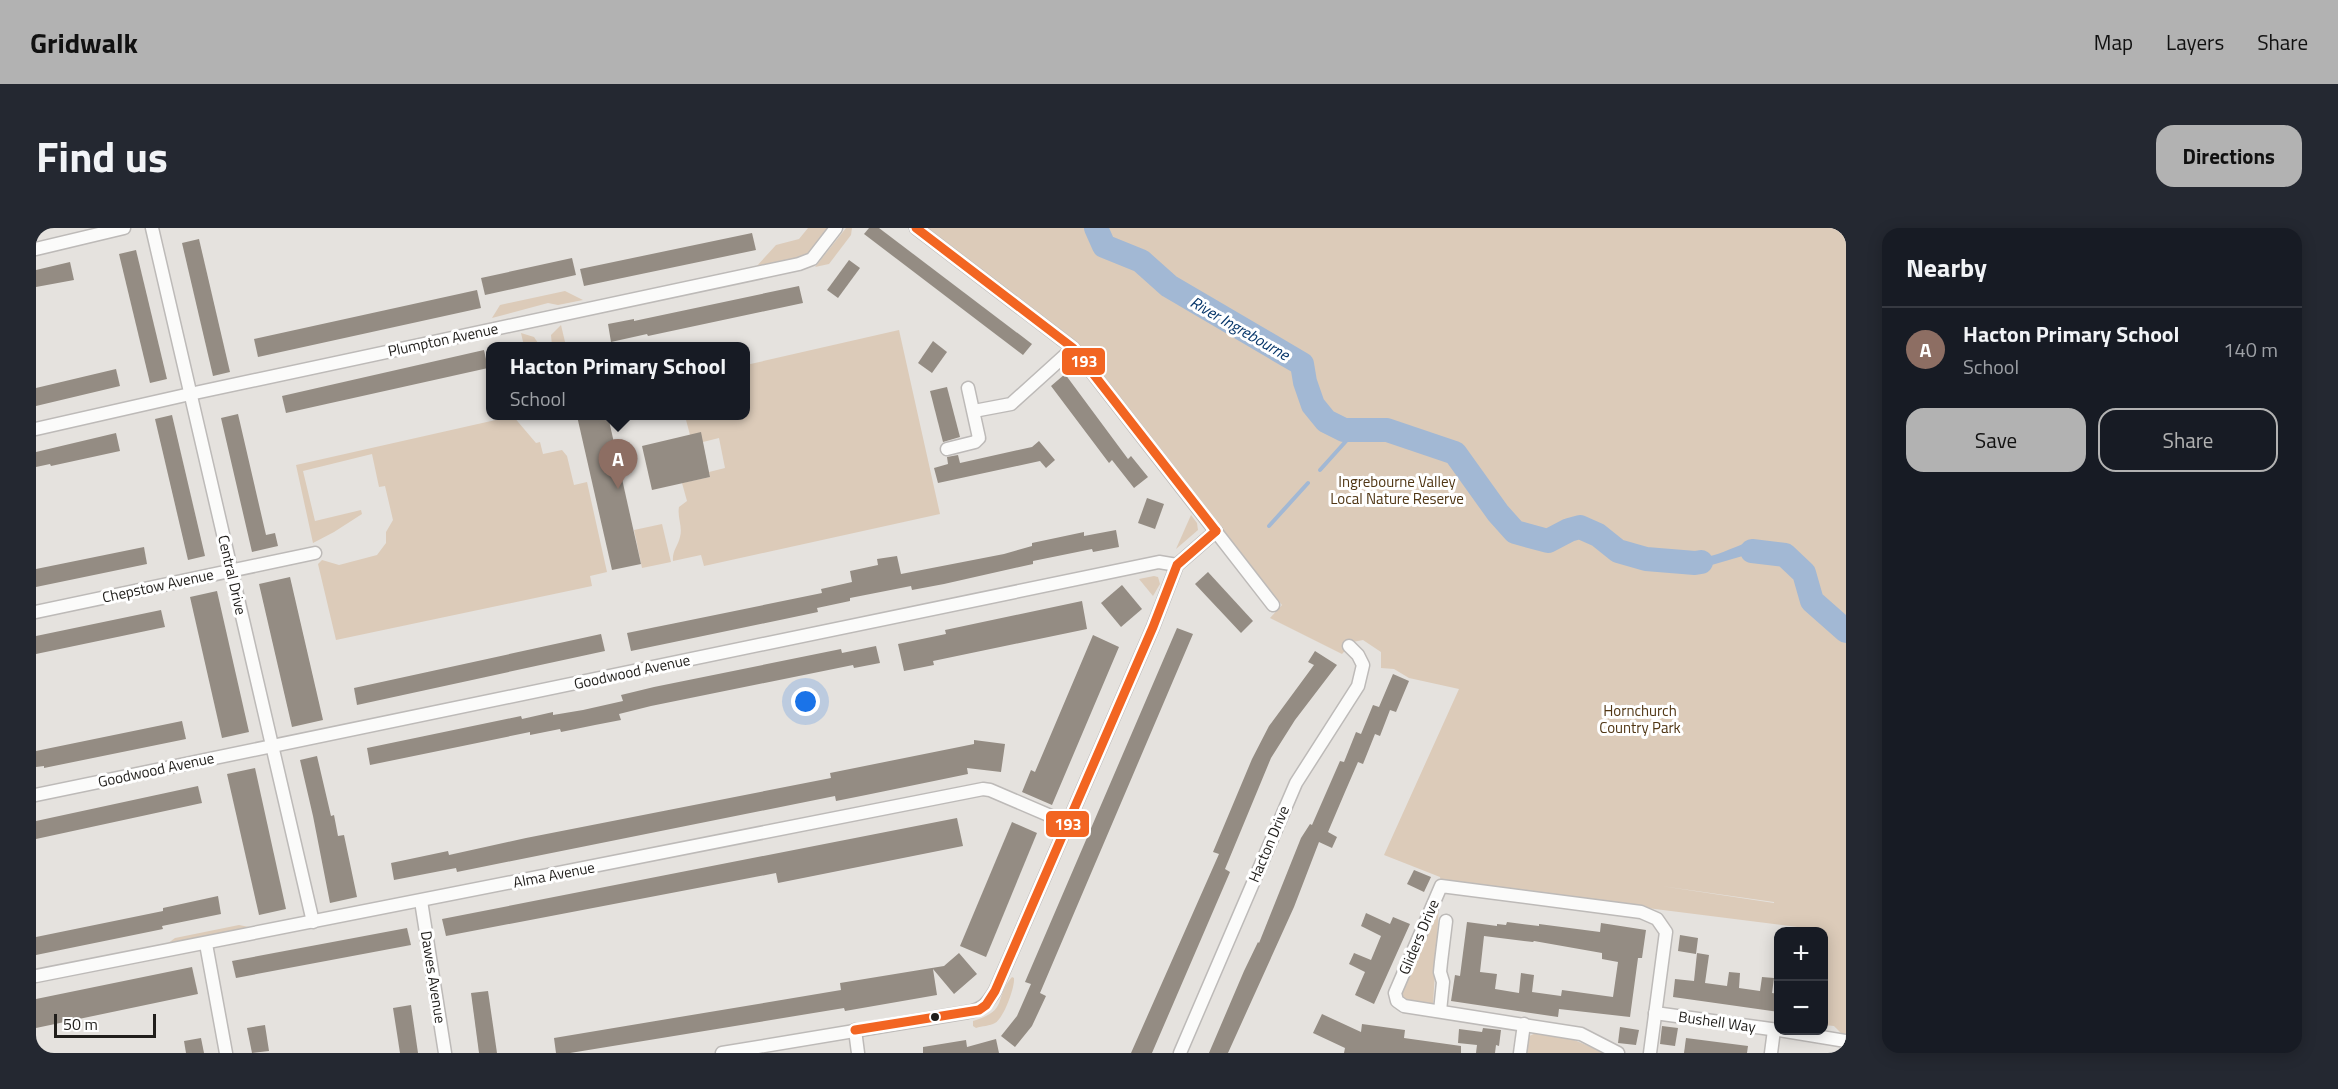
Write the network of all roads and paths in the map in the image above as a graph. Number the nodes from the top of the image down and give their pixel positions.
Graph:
1 (124, 228) edge
2 (152, 228) edge
3 (836, 228) edge
4 (916, 228) edge
5 (36, 249) edge
6 (1072, 348) junction
7 (968, 388) dead end
8 (190, 394) junction
9 (974, 411) junction
10 (36, 429) edge
11 (947, 449) dead end
12 (1216, 531) junction
13 (315, 553) dead end
14 (1177, 565) junction
15 (231, 570) junction
16 (1273, 605) dead end
17 (36, 612) edge
18 (1350, 646) dead end
19 (272, 746) junction
20 (36, 795) edge
21 (1067, 823) junction
22 (422, 901) junction
23 (313, 921) junction
24 (1446, 921) dead end
25 (206, 944) junction
26 (36, 976) edge
27 (1440, 1011) junction
28 (1655, 1013) junction
29 (1524, 1024) junction
30 (855, 1030) junction
31 (1774, 1030) edge
32 (1776, 1035) edge
33 (1808, 1035) edge
34 (1846, 1041) edge
35 (226, 1053) edge
36 (445, 1053) edge
37 (722, 1053) edge
38 (858, 1053) edge
39 (1179, 1053) edge
40 (1520, 1053) edge
41 (1618, 1053) edge
42 (1650, 1053) edge
43 (1771, 1053) edge

1 - 5 street
2 - 8 street, Central Drive
3 - 8 street, Plumpton Avenue
4 - 6 street
6 - 9 street
6 - 12 street
7 - 9 street
8 - 10 street, Plumpton Avenue
8 - 15 street, Central Drive
9 - 11 street
12 - 14 street
12 - 16 street
13 - 15 street, Chepstow Avenue
14 - 19 street, Goodwood Avenue
14 - 21 street
15 - 17 street, Chepstow Avenue
15 - 19 street, Central Drive
18 - 39 street, Hacton Drive
19 - 20 street, Goodwood Avenue
19 - 23 street, Central Drive
21 - 22 street, Alma Avenue
21 - 30 street
22 - 23 street, Alma Avenue
22 - 36 street, Dawes Avenue
23 - 25 street, Alma Avenue
24 - 27 street
25 - 26 street, Alma Avenue
25 - 35 street
27 - 28 street, Gliders Drive
27 - 29 street, Gliders Drive
28 - 31 street, Bushell Way
28 - 42 street
29 - 40 street
29 - 41 street, Gliders Drive
30 - 37 street
30 - 38 street
32 - 43 street
33 - 34 street, Bushell Way

